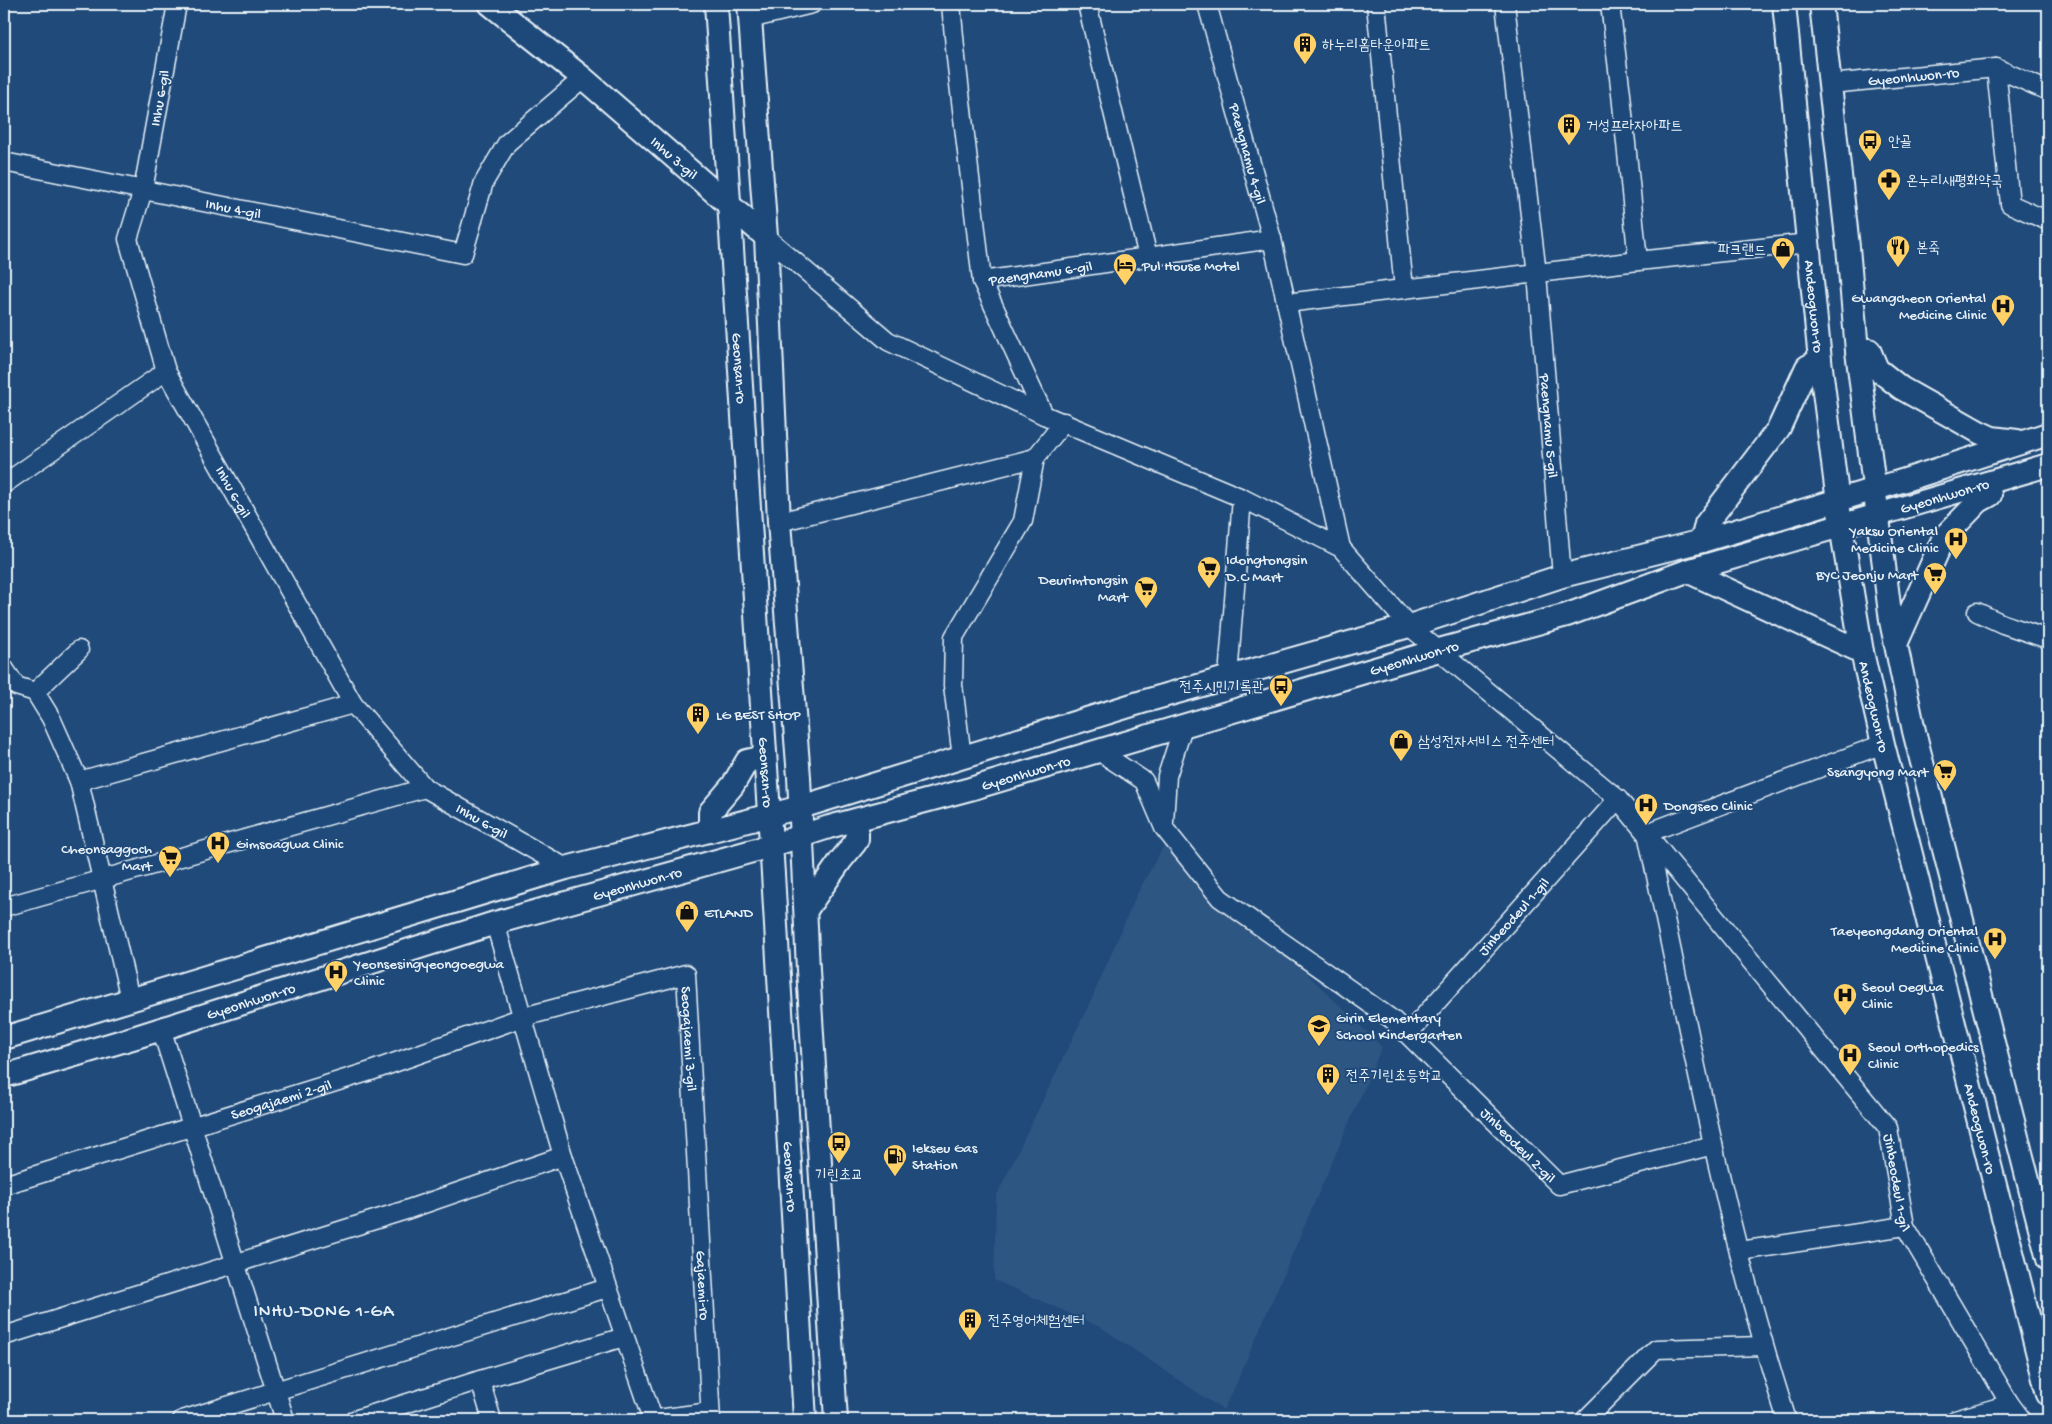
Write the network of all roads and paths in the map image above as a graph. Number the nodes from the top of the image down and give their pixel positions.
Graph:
1 (177, 4) edge
2 (490, 4) edge
3 (716, 4) edge
4 (812, 4) edge
5 (951, 4) edge
6 (1087, 4) edge
7 (1207, 4) edge
8 (1376, 4) edge
9 (1505, 4) edge
10 (1610, 4) edge
11 (1784, 4) edge
12 (1822, 4) edge
13 (750, 12) edge
14 (1996, 68) junction
15 (583, 78) junction
16 (1830, 84) junction
17 (2048, 92) edge
18 (4, 162) edge
19 (143, 190) junction
20 (728, 204) junction
21 (2048, 221) edge
22 (766, 237) junction
23 (1272, 239) junction
24 (1809, 243) junction
25 (1148, 257) junction
26 (1638, 260) junction
27 (1537, 274) junction
28 (982, 282) junction
29 (1404, 289) junction
30 (1286, 303) junction
31 (1857, 351) junction
32 (1820, 360) junction
33 (166, 371) junction
34 (1044, 414) junction
35 (1064, 422) junction
36 (2048, 434) edge
37 (2026, 441) junction
38 (1035, 458) junction
39 (2048, 465) edge
40 (1988, 483) junction
41 (4, 484) edge
42 (1875, 488) junction
43 (1242, 498) junction
44 (1838, 499) junction
45 (1878, 515) junction
46 (779, 522) junction
47 (1841, 526) junction
48 (1702, 541) junction
49 (1341, 548) junction
50 (1687, 571) junction
51 (1562, 576) junction
52 (1978, 612) dead end
53 (1409, 626) junction
54 (2048, 639) edge
55 (1896, 644) junction
56 (79, 650) dead end
57 (1439, 650) junction
58 (1862, 652) junction
59 (4, 668) edge
60 (1228, 677) junction
61 (35, 692) junction
62 (353, 704) junction
63 (1183, 727) junction
64 (1883, 744) junction
65 (1100, 752) junction
66 (765, 757) junction
67 (962, 758) junction
68 (1166, 780) junction
69 (79, 781) junction
70 (1146, 785) junction
71 (425, 788) junction
72 (1618, 799) junction
73 (801, 808) junction
74 (769, 815) junction
75 (857, 821) junction
76 (1164, 828) junction
77 (710, 831) junction
78 (1647, 833) junction
79 (802, 837) junction
80 (770, 846) junction
81 (566, 868) junction
82 (101, 880) junction
83 (4, 907) edge
84 (806, 910) junction
85 (495, 923) junction
86 (130, 999) junction
87 (523, 1017) junction
88 (161, 1028) junction
89 (1408, 1034) junction
90 (4, 1038) edge
91 (371, 1071) joint
92 (4, 1076) edge
93 (191, 1127) junction
94 (1713, 1146) junction
95 (695, 1151) joint
96 (563, 1156) junction
97 (11, 1182) edge
98 (1905, 1226) junction
99 (1740, 1251) junction
100 (2048, 1259) edge
101 (235, 1264) junction
102 (607, 1288) junction
103 (4, 1336) edge
104 (624, 1337) junction
105 (1763, 1346) junction
106 (480, 1380) junction
107 (275, 1391) junction
108 (2048, 1394) edge
109 (2010, 1404) junction
110 (711, 1416) edge
111 (182, 1420) edge
112 (285, 1420) edge
113 (354, 1420) edge
114 (492, 1420) edge
115 (652, 1420) edge
116 (805, 1420) edge
117 (836, 1420) edge
118 (1585, 1420) edge
119 (1787, 1420) edge
120 (1954, 1420) edge
121 (2022, 1420) edge

1 - 19 street, Inhu 6-gil
2 - 15 street, Inhu 3-gil
3 - 20 street, Geonsan-ro
4 - 13 street
5 - 28 street
6 - 25 street
7 - 23 street, Paengnamu 4-gil
8 - 29 street
9 - 27 street, Paengnamu 5-gil
10 - 26 street
11 - 24 street, Andeogwon-ro
12 - 16 street
13 - 22 street, Geonsan-ro
14 - 16 street, Gyeonhwon-ro
14 - 17 street
14 - 21 street
15 - 19 street, Inhu 4-gil
15 - 20 street, Inhu 3-gil
16 - 31 street
18 - 19 street, Inhu 4-gil
19 - 33 street, Inhu 6-gil
20 - 22 street, Inhu 3-gil
20 - 66 street, Geonsan-ro
22 - 34 street
22 - 46 street, Geonsan-ro
23 - 25 street, Paengnamu 6-gil
23 - 30 street, Paengnamu 4-gil
24 - 26 street
24 - 32 street, Andeogwon-ro
25 - 28 street, Paengnamu 6-gil
26 - 27 street
27 - 29 street
27 - 51 street, Paengnamu 5-gil
28 - 34 street, Paengnamu 6-gil
29 - 30 street
30 - 49 street
31 - 37 street
31 - 42 street
32 - 44 street, Andeogwon-ro
32 - 48 street
33 - 41 street
33 - 62 street, Inhu 6-gil
34 - 35 street
35 - 38 street
35 - 43 street
36 - 37 street, Gyeonhwon-ro
37 - 42 street, Gyeonhwon-ro
38 - 46 street
38 - 67 street
39 - 40 street, Gyeonhwon-ro
40 - 45 street, Gyeonhwon-ro
40 - 55 street
42 - 44 street, Gyeonhwon-ro
42 - 45 street
43 - 49 street
43 - 60 street
44 - 47 street, Andeogwon-ro
44 - 48 street, Gyeonhwon-ro
45 - 47 street, Gyeonhwon-ro
45 - 55 street
46 - 73 street, Geonsan-ro
47 - 50 street, Gyeonhwon-ro
47 - 58 street, Andeogwon-ro
48 - 51 street, Gyeonhwon-ro
49 - 53 street
50 - 57 street, Gyeonhwon-ro
50 - 58 street
51 - 53 street, Gyeonhwon-ro
52 - 54 street
53 - 57 street, Jinbeodeul 1-gil
53 - 60 street, Gyeonhwon-ro
55 - 100 street
56 - 61 street
57 - 63 street, Gyeonhwon-ro
57 - 72 street, Jinbeodeul 1-gil
58 - 64 street, Andeogwon-ro
59 - 61 street
60 - 67 street, Gyeonhwon-ro
61 - 69 street
62 - 69 street
62 - 71 street, Inhu 6-gil
63 - 65 street, Gyeonhwon-ro
63 - 68 street
64 - 78 street
64 - 108 street, Andeogwon-ro
65 - 70 street
65 - 75 street, Gyeonhwon-ro
66 - 74 street, Geonsan-ro
66 - 77 street
67 - 73 street, Gyeonhwon-ro
68 - 70 street
68 - 76 street
69 - 82 street
70 - 76 street
71 - 81 street, Inhu 6-gil
71 - 82 street
72 - 78 street, Jinbeodeul 1-gil
72 - 89 street, Jinbeodeul 1-gil
73 - 74 street, Gyeonhwon-ro
73 - 79 street, Geonsan-ro
74 - 77 street, Gyeonhwon-ro
74 - 80 street, Geonsan-ro
75 - 79 street, Gyeonhwon-ro
75 - 84 street
76 - 89 street
77 - 81 street, Gyeonhwon-ro
78 - 94 street
78 - 98 street, Jinbeodeul 1-gil
79 - 80 street, Gyeonhwon-ro
79 - 84 street, Geonsan-ro
80 - 85 street, Gyeonhwon-ro
80 - 116 street, Geonsan-ro
81 - 86 street, Gyeonhwon-ro
82 - 83 street
82 - 86 street
84 - 117 street, Geonsan-ro
85 - 87 street
85 - 88 street, Gyeonhwon-ro
86 - 90 street, Gyeonhwon-ro
87 - 91 street, Seogajaemi 3-gil
87 - 95 street, Seogajaemi 3-gil
87 - 96 street
88 - 92 street, Gyeonhwon-ro
88 - 93 street
89 - 94 street, Jinbeodeul 2-gil
91 - 93 street, Seogajaemi 2-gil
93 - 97 street, Seogajaemi 2-gil
93 - 101 street
94 - 99 street
95 - 110 street, Gajaemi-ro
96 - 101 street
96 - 102 street
98 - 99 street
98 - 109 street, Jinbeodeul 1-gil
99 - 105 street
101 - 103 street
101 - 107 street
102 - 104 street
102 - 107 street
104 - 106 street
104 - 115 street
105 - 118 street
105 - 119 street
106 - 113 street
106 - 114 street
107 - 111 street
107 - 112 street
109 - 120 street
109 - 121 street, Jinbeodeul 1-gil
110 - 115 street

